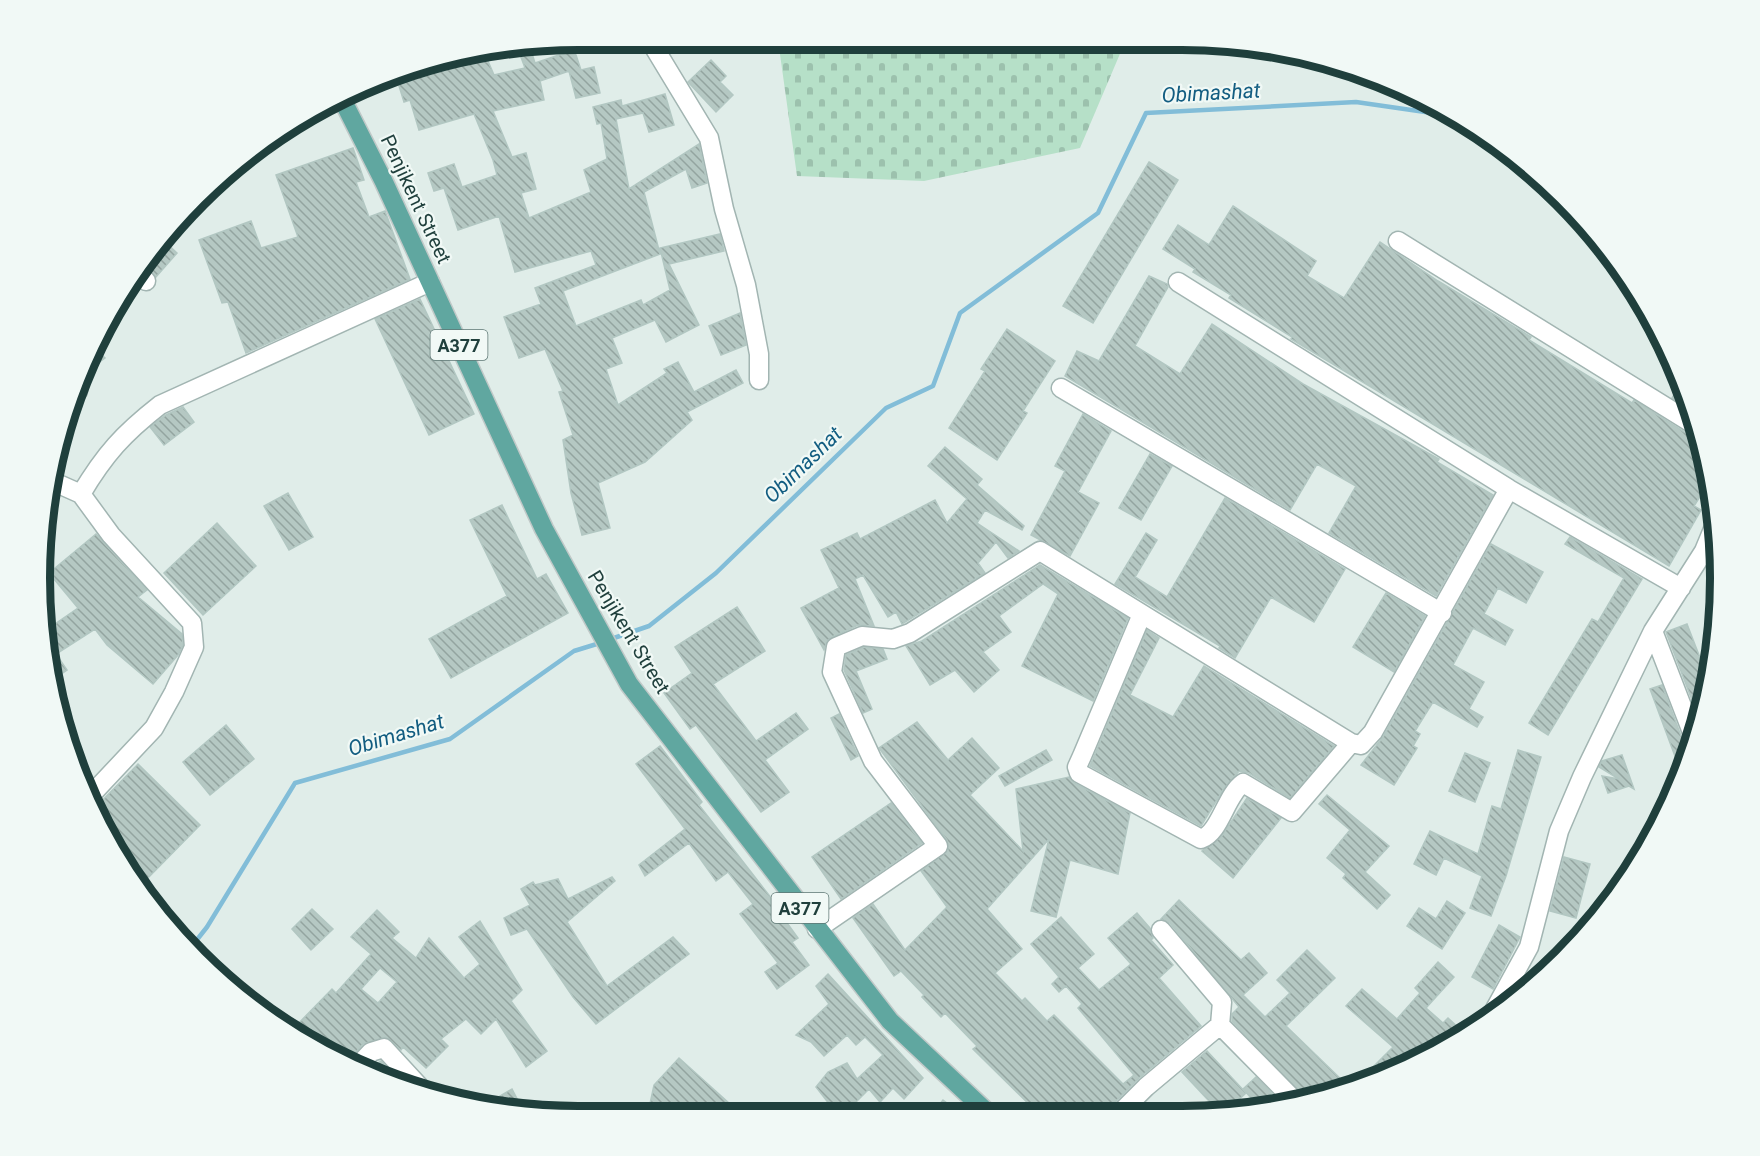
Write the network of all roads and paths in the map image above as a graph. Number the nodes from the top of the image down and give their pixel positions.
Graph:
1 (656, 50) edge
2 (344, 104) edge
3 (1398, 241) dead end
4 (430, 282) junction
5 (1178, 282) dead end
6 (759, 380) dead end
7 (1061, 388) dead end
8 (1685, 419) edge
9 (58, 484) edge
10 (1509, 489) junction
11 (81, 494) junction
12 (1709, 557) edge
13 (1681, 588) junction
14 (1442, 613) junction
15 (1142, 614) junction
16 (1653, 631) junction
17 (1689, 725) edge
18 (1351, 742) junction
19 (95, 791) edge
20 (817, 929) junction
21 (1161, 930) dead end
22 (1500, 1000) edge
23 (1220, 1025) junction
24 (363, 1060) edge
25 (413, 1080) edge
26 (1289, 1095) edge
27 (980, 1106) edge
28 (1127, 1106) edge

1 - 6 street
2 - 4 main road, Penjikent Street / A377
3 - 8 street
4 - 11 street
4 - 20 main road, Penjikent Street / A377
5 - 10 street
7 - 14 street
9 - 11 street
10 - 13 street
10 - 14 street
11 - 19 street
12 - 13 street
13 - 16 street
14 - 18 street
15 - 18 street
15 - 18 street
15 - 20 street
16 - 17 street
16 - 22 street
20 - 27 main road, Penjikent Street / A377
21 - 23 street
23 - 26 street
23 - 28 street
24 - 25 street

